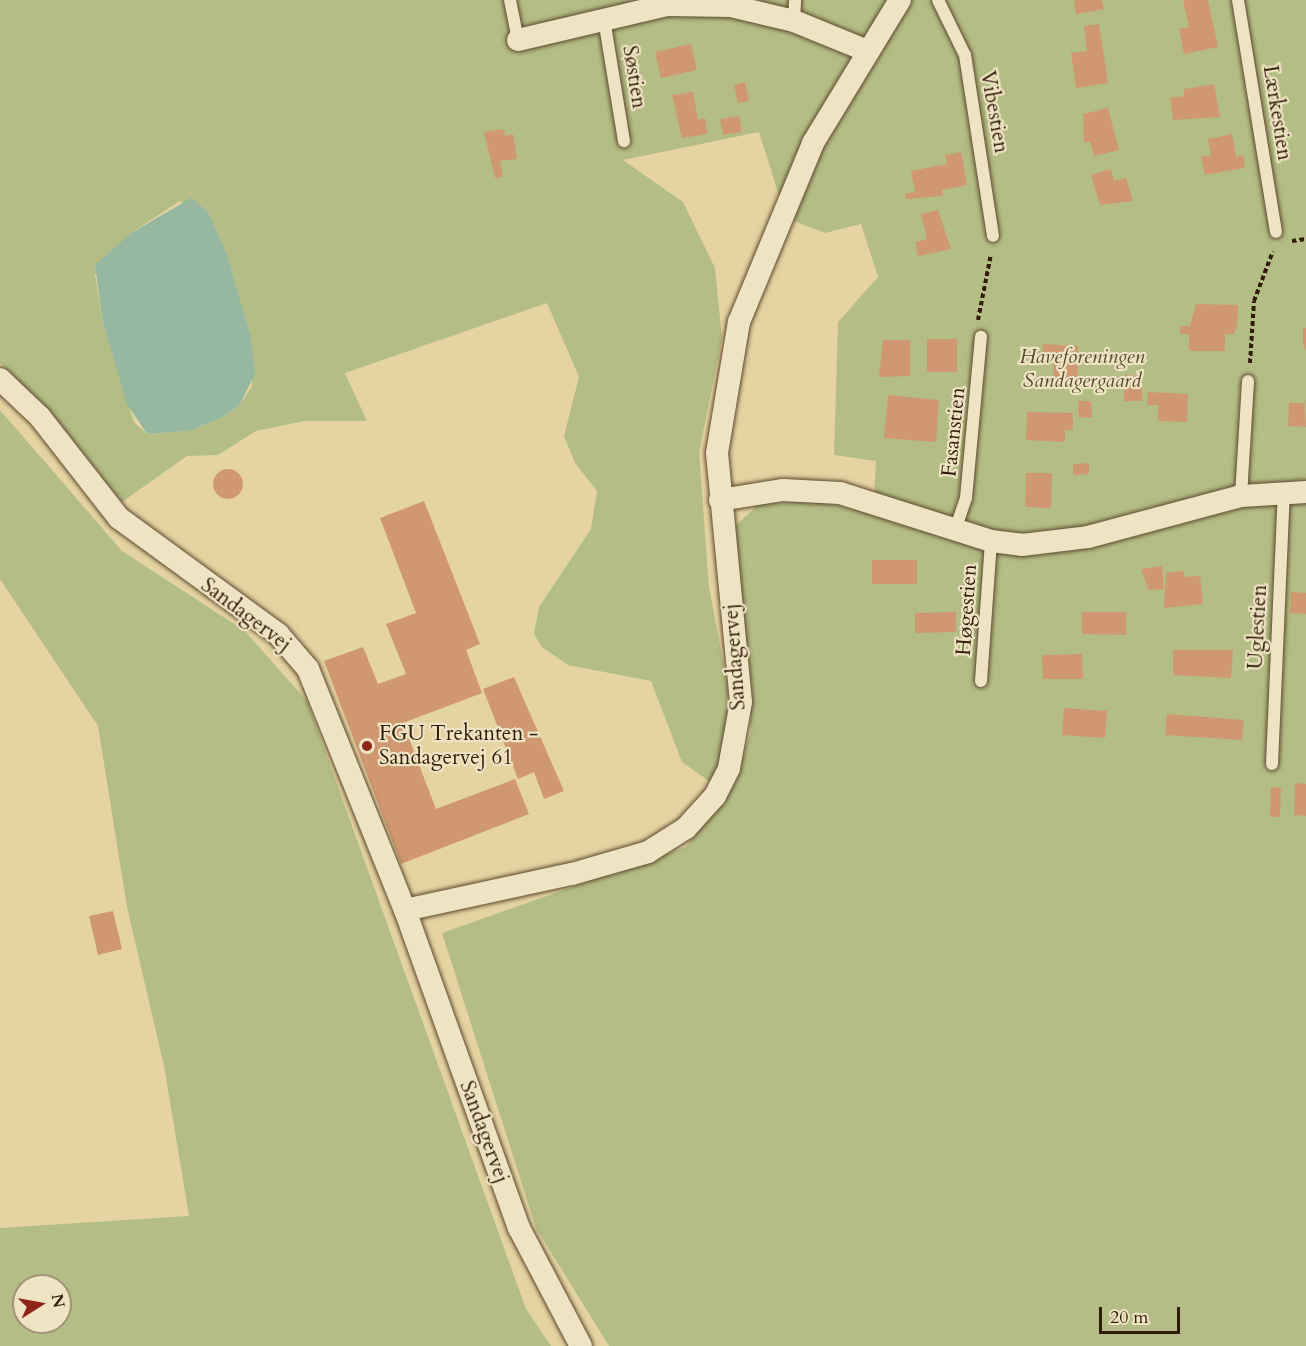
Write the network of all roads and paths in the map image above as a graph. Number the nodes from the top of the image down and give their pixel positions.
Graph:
1 (510, 0) edge
2 (900, 0) edge
3 (938, 0) edge
4 (1238, 0) edge
5 (794, 10) edge
6 (604, 19) junction
7 (518, 40) joint
8 (865, 50) junction
9 (624, 141) dead end
10 (1276, 232) joint
11 (993, 236) joint
12 (981, 337) joint
13 (0, 379) edge
14 (1248, 381) joint
15 (1295, 492) edge
16 (1241, 496) junction
17 (720, 500) junction
18 (955, 530) junction
19 (991, 541) junction
20 (981, 681) dead end
21 (1272, 764) dead end
22 (405, 910) junction
23 (581, 1346) edge

1 - 7 lane
2 - 8 street, Sandagervej
3 - 11 lane, Vibestien
4 - 10 lane, Lærkestien
5 - 6 street
5 - 8 street
6 - 7 street
6 - 9 lane, Søstien
8 - 17 street, Sandagervej
10 - 14 path
11 - 12 path
12 - 18 lane, Fasanstien
13 - 22 street, Sandagervej
14 - 16 lane
15 - 16 street
15 - 21 lane, Uglestien
16 - 19 street
17 - 18 street
17 - 22 street, Sandagervej
18 - 19 street
19 - 20 lane, Høgestien
22 - 23 street, Sandagervej

